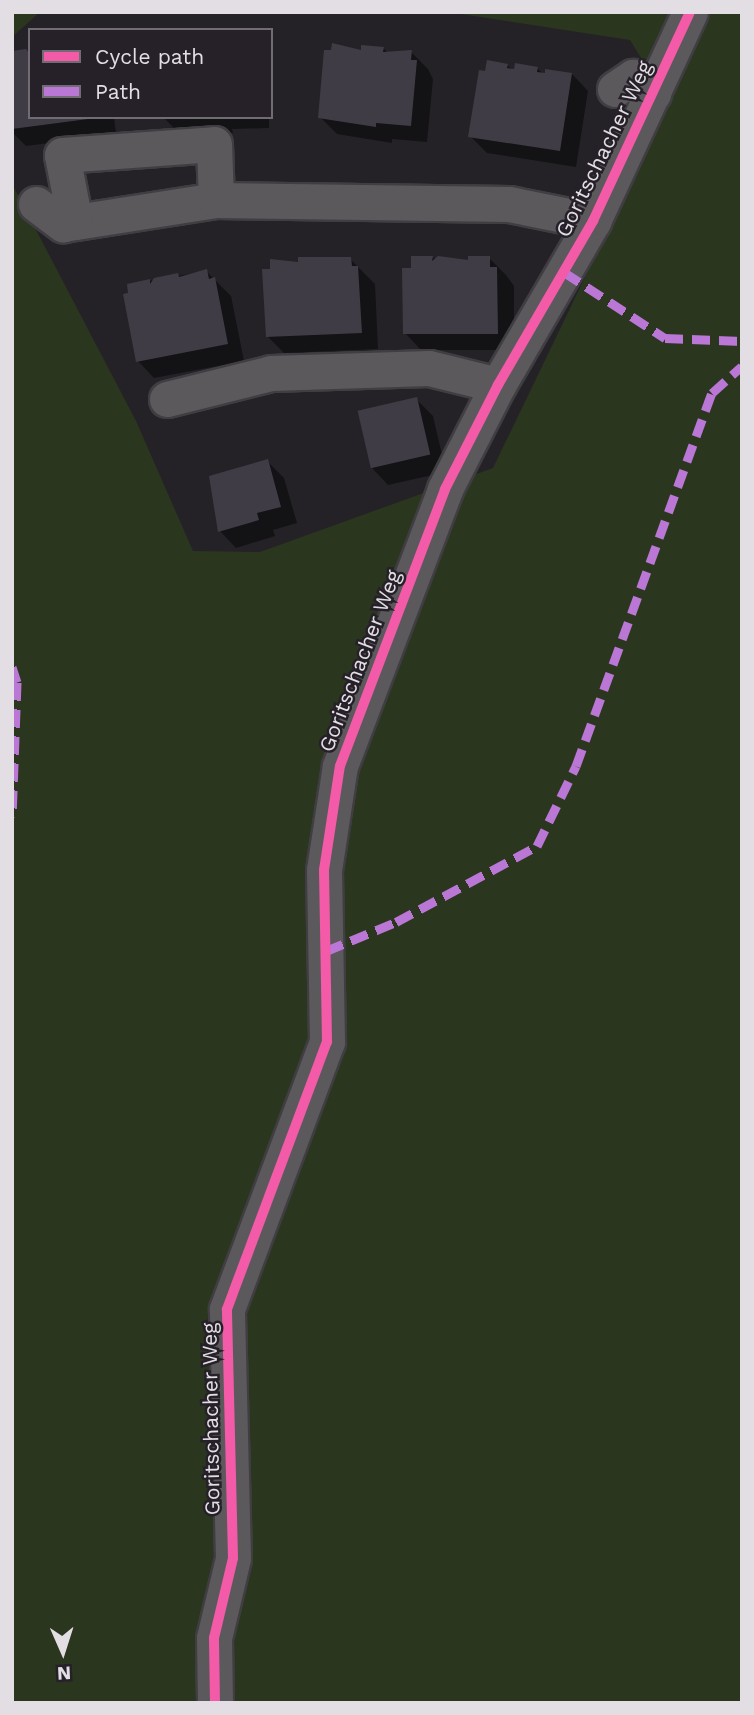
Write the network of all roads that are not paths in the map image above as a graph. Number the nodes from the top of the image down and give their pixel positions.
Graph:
1 (690, 12) edge
2 (615, 89) dead end
3 (653, 93) junction
4 (216, 200) junction
5 (36, 204) dead end
6 (593, 221) junction
7 (75, 222) junction
8 (498, 385) junction
9 (167, 399) dead end
10 (215, 1703) edge

1 - 3 street, Goritschacher Weg
2 - 3 street
3 - 6 street, Goritschacher Weg
4 - 6 street, Goritschacher Weg
4 - 7 street, Goritschacher Weg
4 - 7 street
5 - 7 street, Goritschacher Weg
6 - 8 street, Goritschacher Weg
8 - 9 street
8 - 10 street, Goritschacher Weg

